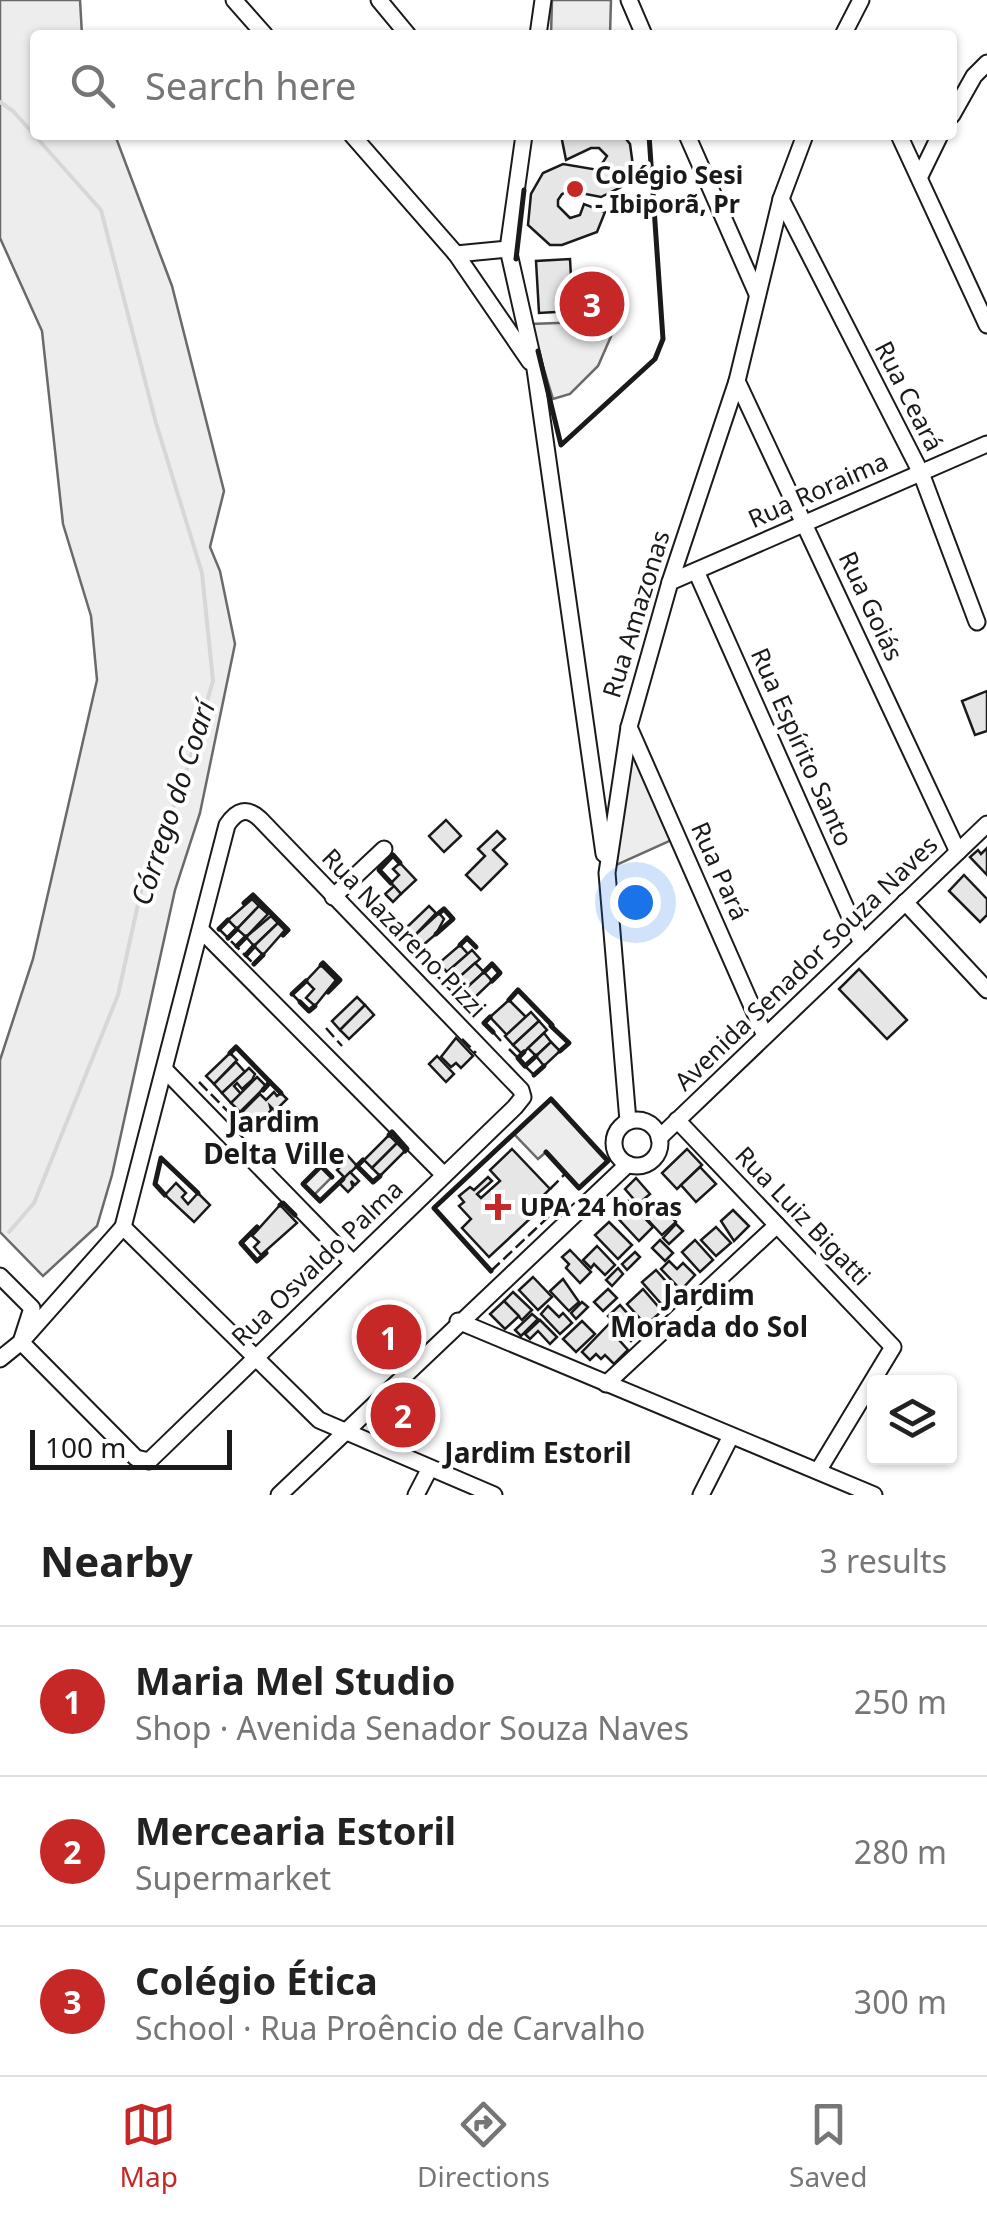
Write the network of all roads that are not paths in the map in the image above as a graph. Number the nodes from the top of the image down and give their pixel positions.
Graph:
1 (234, 0) edge
2 (378, 0) edge
3 (542, 0) edge
4 (629, 0) edge
5 (861, 0) edge
6 (261, 30) edge
7 (404, 30) edge
8 (539, 30) edge
9 (642, 30) edge
10 (846, 30) edge
11 (987, 63) edge
12 (957, 105) edge
13 (356, 140) edge
14 (523, 140) edge
15 (690, 140) edge
16 (804, 140) edge
17 (901, 140) edge
18 (938, 140) edge
19 (920, 176) junction
20 (782, 199) junction
21 (508, 250) junction
22 (456, 254) junction
23 (757, 294) junction
24 (987, 325) edge
25 (535, 370) junction
26 (737, 382) junction
27 (987, 444) edge
28 (920, 473) junction
29 (806, 523) junction
30 (696, 571) junction
31 (670, 582) junction
32 (977, 622) dead end
33 (629, 727) junction
34 (987, 824) edge
35 (384, 850) dead end
36 (958, 852) junction
37 (607, 873) junction
38 (333, 897) junction
39 (906, 902) junction
40 (202, 931) junction
41 (862, 944) junction
42 (987, 990) edge
43 (765, 1036) junction
44 (166, 1071) junction
45 (523, 1097) joint
46 (677, 1120) junction
47 (628, 1122) junction
48 (659, 1138) junction
49 (628, 1164) junction
50 (444, 1174) junction
51 (777, 1225) junction
52 (124, 1227) junction
53 (353, 1263) junction
54 (0, 1276) edge
55 (458, 1321) junction
56 (21, 1342) junction
57 (0, 1358) edge
58 (254, 1358) junction
59 (606, 1384) junction
60 (344, 1431) junction
61 (732, 1436) junction
62 (430, 1468) junction
63 (818, 1470) junction
64 (278, 1495) edge
65 (416, 1495) edge
66 (494, 1495) edge
67 (701, 1495) edge
68 (874, 1495) edge

1 - 6 street
2 - 7 street
3 - 8 street
4 - 9 street
5 - 10 street
11 - 12 street
13 - 22 street
14 - 21 street
15 - 23 street
16 - 20 street, Rua Amazonas
17 - 19 street
18 - 19 street
19 - 24 street
20 - 23 street, Rua Amazonas
20 - 28 street, Rua Ceará
21 - 22 street
21 - 25 street
22 - 25 street
23 - 26 street, Rua Amazonas
25 - 37 street
26 - 29 street, Rua Goiás
26 - 31 street, Rua Amazonas
27 - 28 street, Rua Roraima
28 - 29 street, Rua Roraima
28 - 32 street, Rua Ceará
29 - 30 street, Rua Roraima
29 - 36 street, Rua Goiás
30 - 31 street, Rua Roraima
30 - 41 street, Rua Espírito Santo
31 - 33 street, Rua Amazonas
33 - 37 street, Rua Amazonas
33 - 43 street, Rua Pará
34 - 36 street, Avenida Senador Souza Naves
35 - 38 street
36 - 39 street, Avenida Senador Souza Naves
37 - 47 street, Rua Amazonas
38 - 40 street, Rua Nazareno Pizzi
38 - 45 street, Rua Nazareno Pizzi
39 - 41 street, Avenida Senador Souza Naves
39 - 42 street
40 - 44 street
40 - 50 street
41 - 43 street, Avenida Senador Souza Naves
43 - 46 street, Avenida Senador Souza Naves
44 - 52 street
44 - 53 street
45 - 50 street, Rua Osvaldo Palma
46 - 48 street, Avenida Senador Souza Naves
46 - 51 street, Rua Luiz Bigatti
47 - 48 street
47 - 49 street
48 - 49 street
49 - 55 street
50 - 53 street, Rua Osvaldo Palma
51 - 59 street
51 - 63 street, Rua Luiz Bigatti
52 - 56 street
52 - 58 street
53 - 58 street, Rua Osvaldo Palma
54 - 56 street
55 - 59 street
55 - 60 street
56 - 57 street
56 - 58 street, Rua Osvaldo Palma
58 - 60 street
59 - 61 street
60 - 62 street
60 - 64 street
61 - 63 street
61 - 67 street
62 - 65 street
62 - 66 street
63 - 68 street

